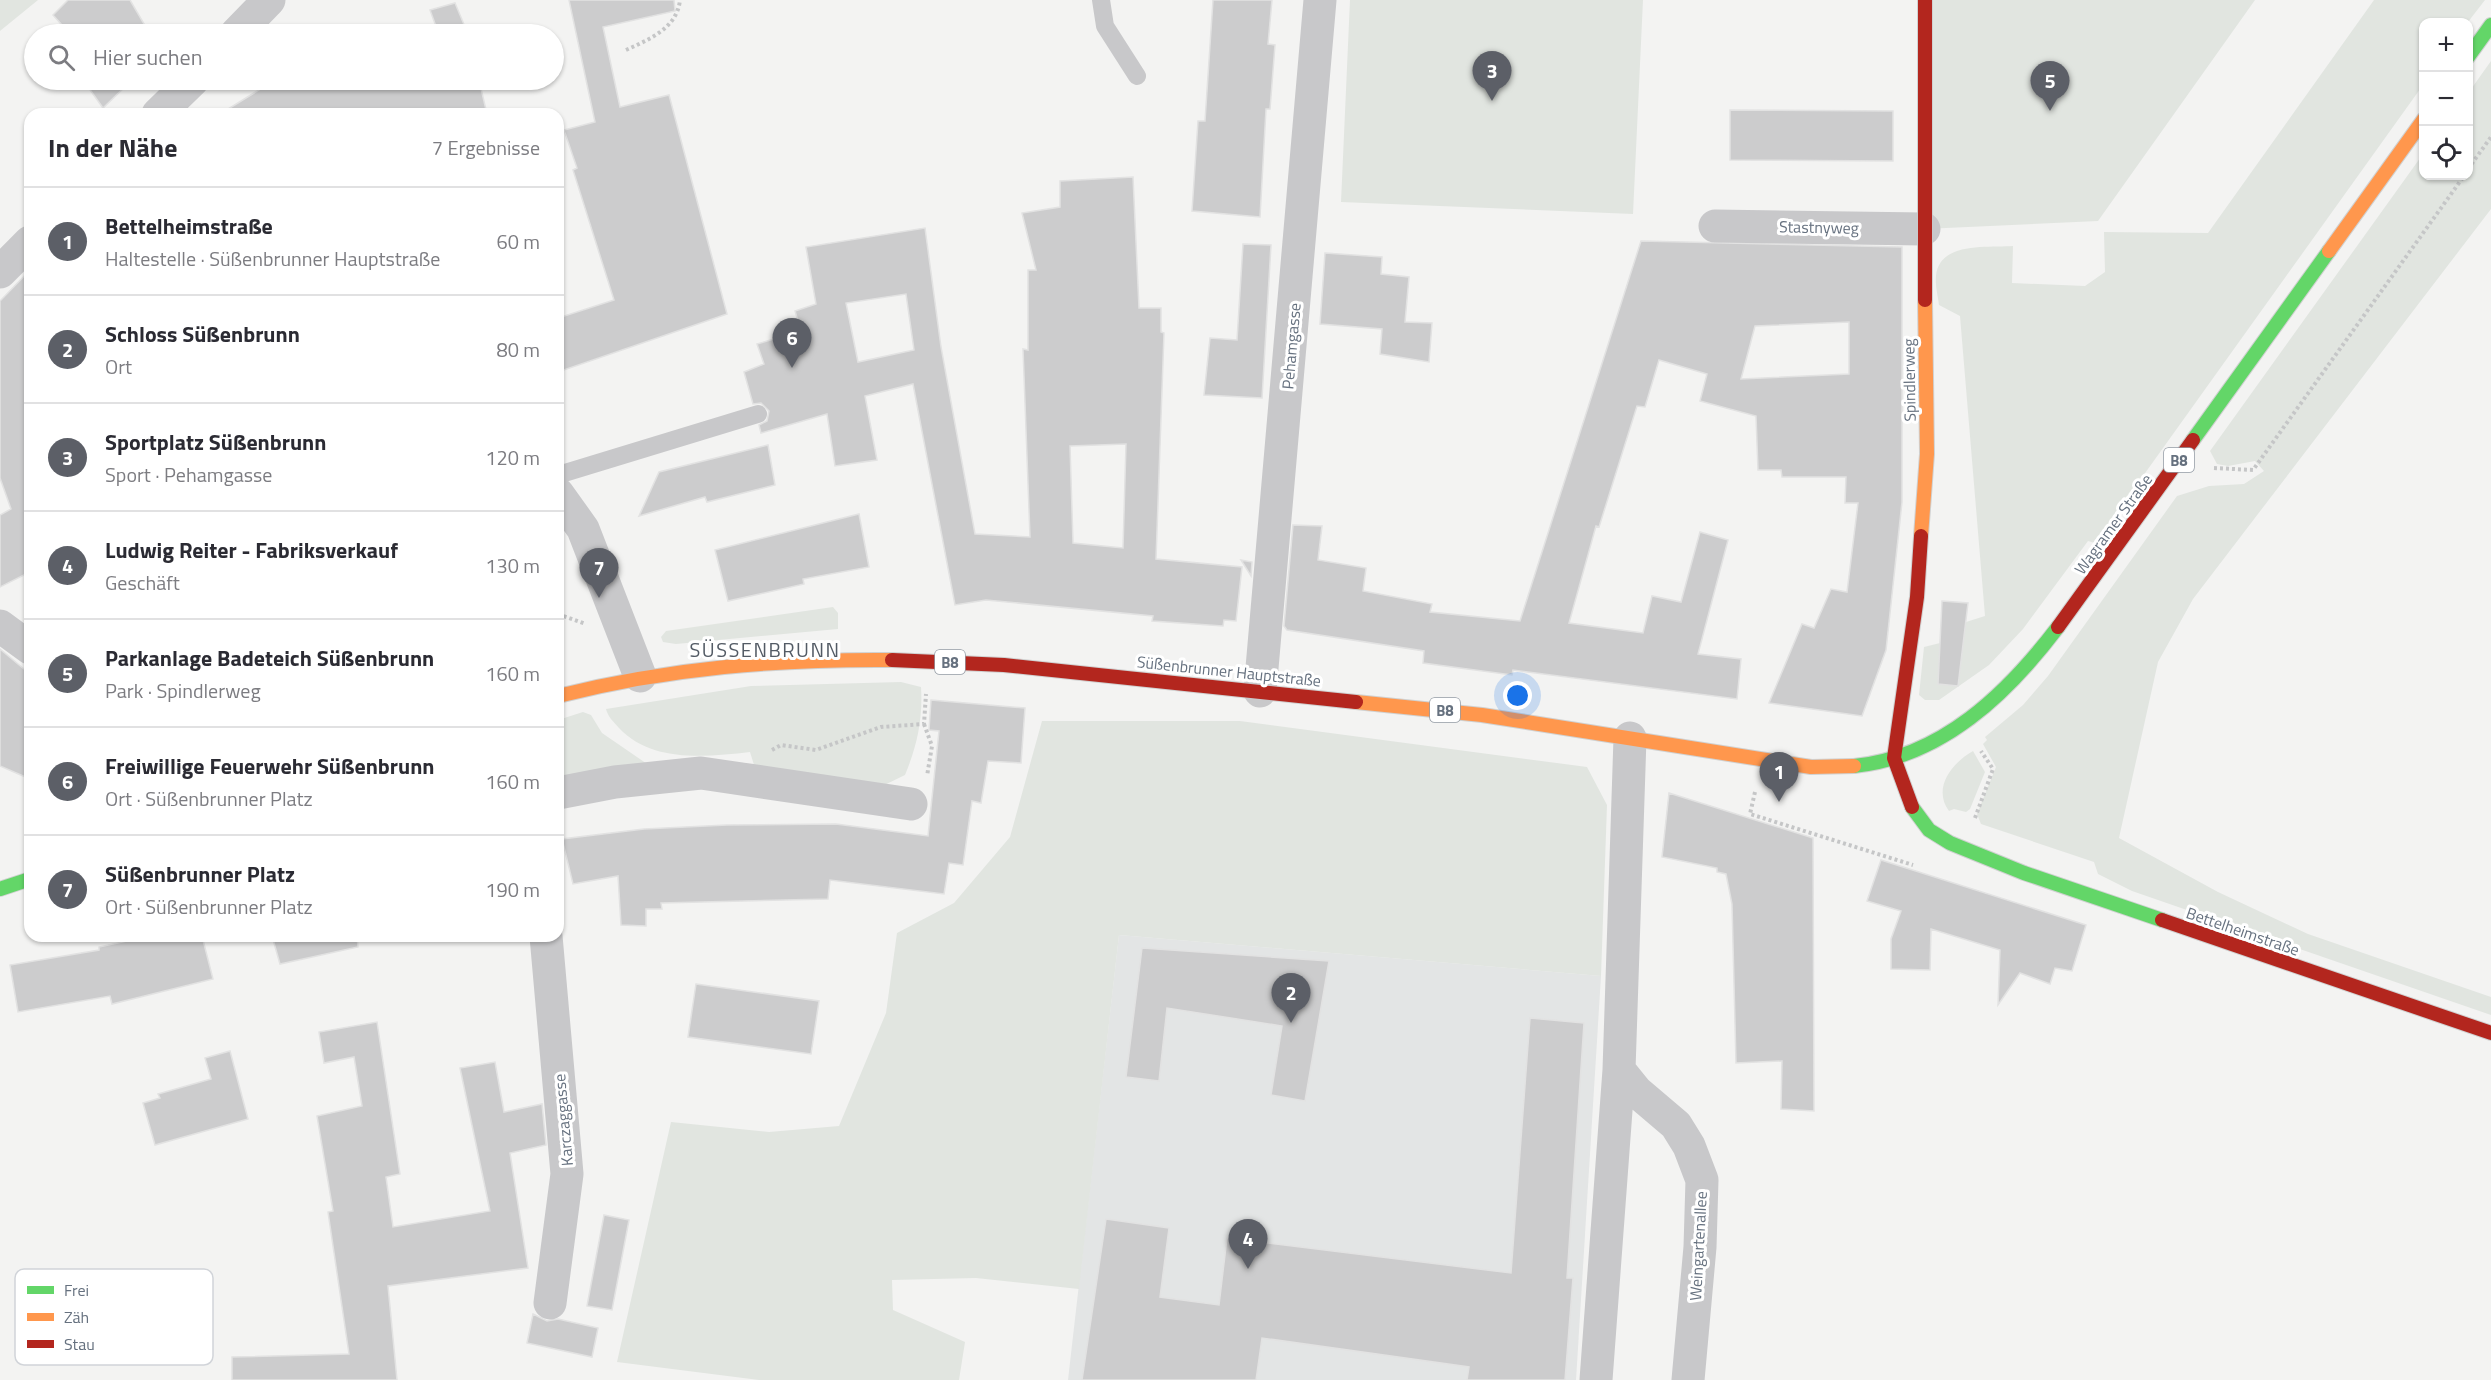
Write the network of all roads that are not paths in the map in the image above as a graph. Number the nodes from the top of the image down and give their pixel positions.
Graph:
1 (269, 0) edge
2 (1101, 0) edge
3 (1320, 0) edge
4 (1925, 0) edge
5 (246, 24) edge
6 (2491, 26) edge
7 (2473, 51) edge
8 (1137, 76) dead end
9 (183, 90) edge
10 (164, 108) edge
11 (2419, 126) edge
12 (1715, 226) dead end
13 (1924, 229) junction
14 (24, 248) edge
15 (0, 272) edge
16 (758, 414) dead end
17 (564, 473) edge
18 (564, 502) edge
19 (0, 626) edge
20 (24, 644) edge
21 (640, 676) junction
22 (1260, 691) junction
23 (564, 695) edge
24 (1630, 738) junction
25 (1894, 758) junction
26 (564, 792) edge
27 (911, 804) road end
28 (24, 881) edge
29 (0, 889) edge
30 (547, 942) edge
31 (2491, 1033) edge
32 (1619, 1070) junction
33 (550, 1303) dead end
34 (1596, 1380) edge
35 (1688, 1380) edge

1 - 5 street
2 - 8 lane
3 - 22 street, Pehamgasse
4 - 13 main road, Spindlerweg
6 - 7 main road
9 - 10 street
11 - 25 main road, Wagramer Straße / B8
12 - 13 street, Stastnyweg
13 - 25 main road, Spindlerweg
14 - 15 street
16 - 17 lane
18 - 21 street
19 - 20 street
21 - 22 main road, Süßenbrunner Hauptstraße / B8
21 - 23 main road, Süßenbrunner Hauptstraße / B8
22 - 24 main road, Süßenbrunner Hauptstraße / B8
24 - 25 main road, Süßenbrunner Hauptstraße / B8
24 - 32 street
25 - 31 main road, Bettelheimstraße
26 - 27 street
28 - 29 main road
30 - 33 street, Karczaggasse
32 - 34 street
32 - 35 street, Weingartenallee

